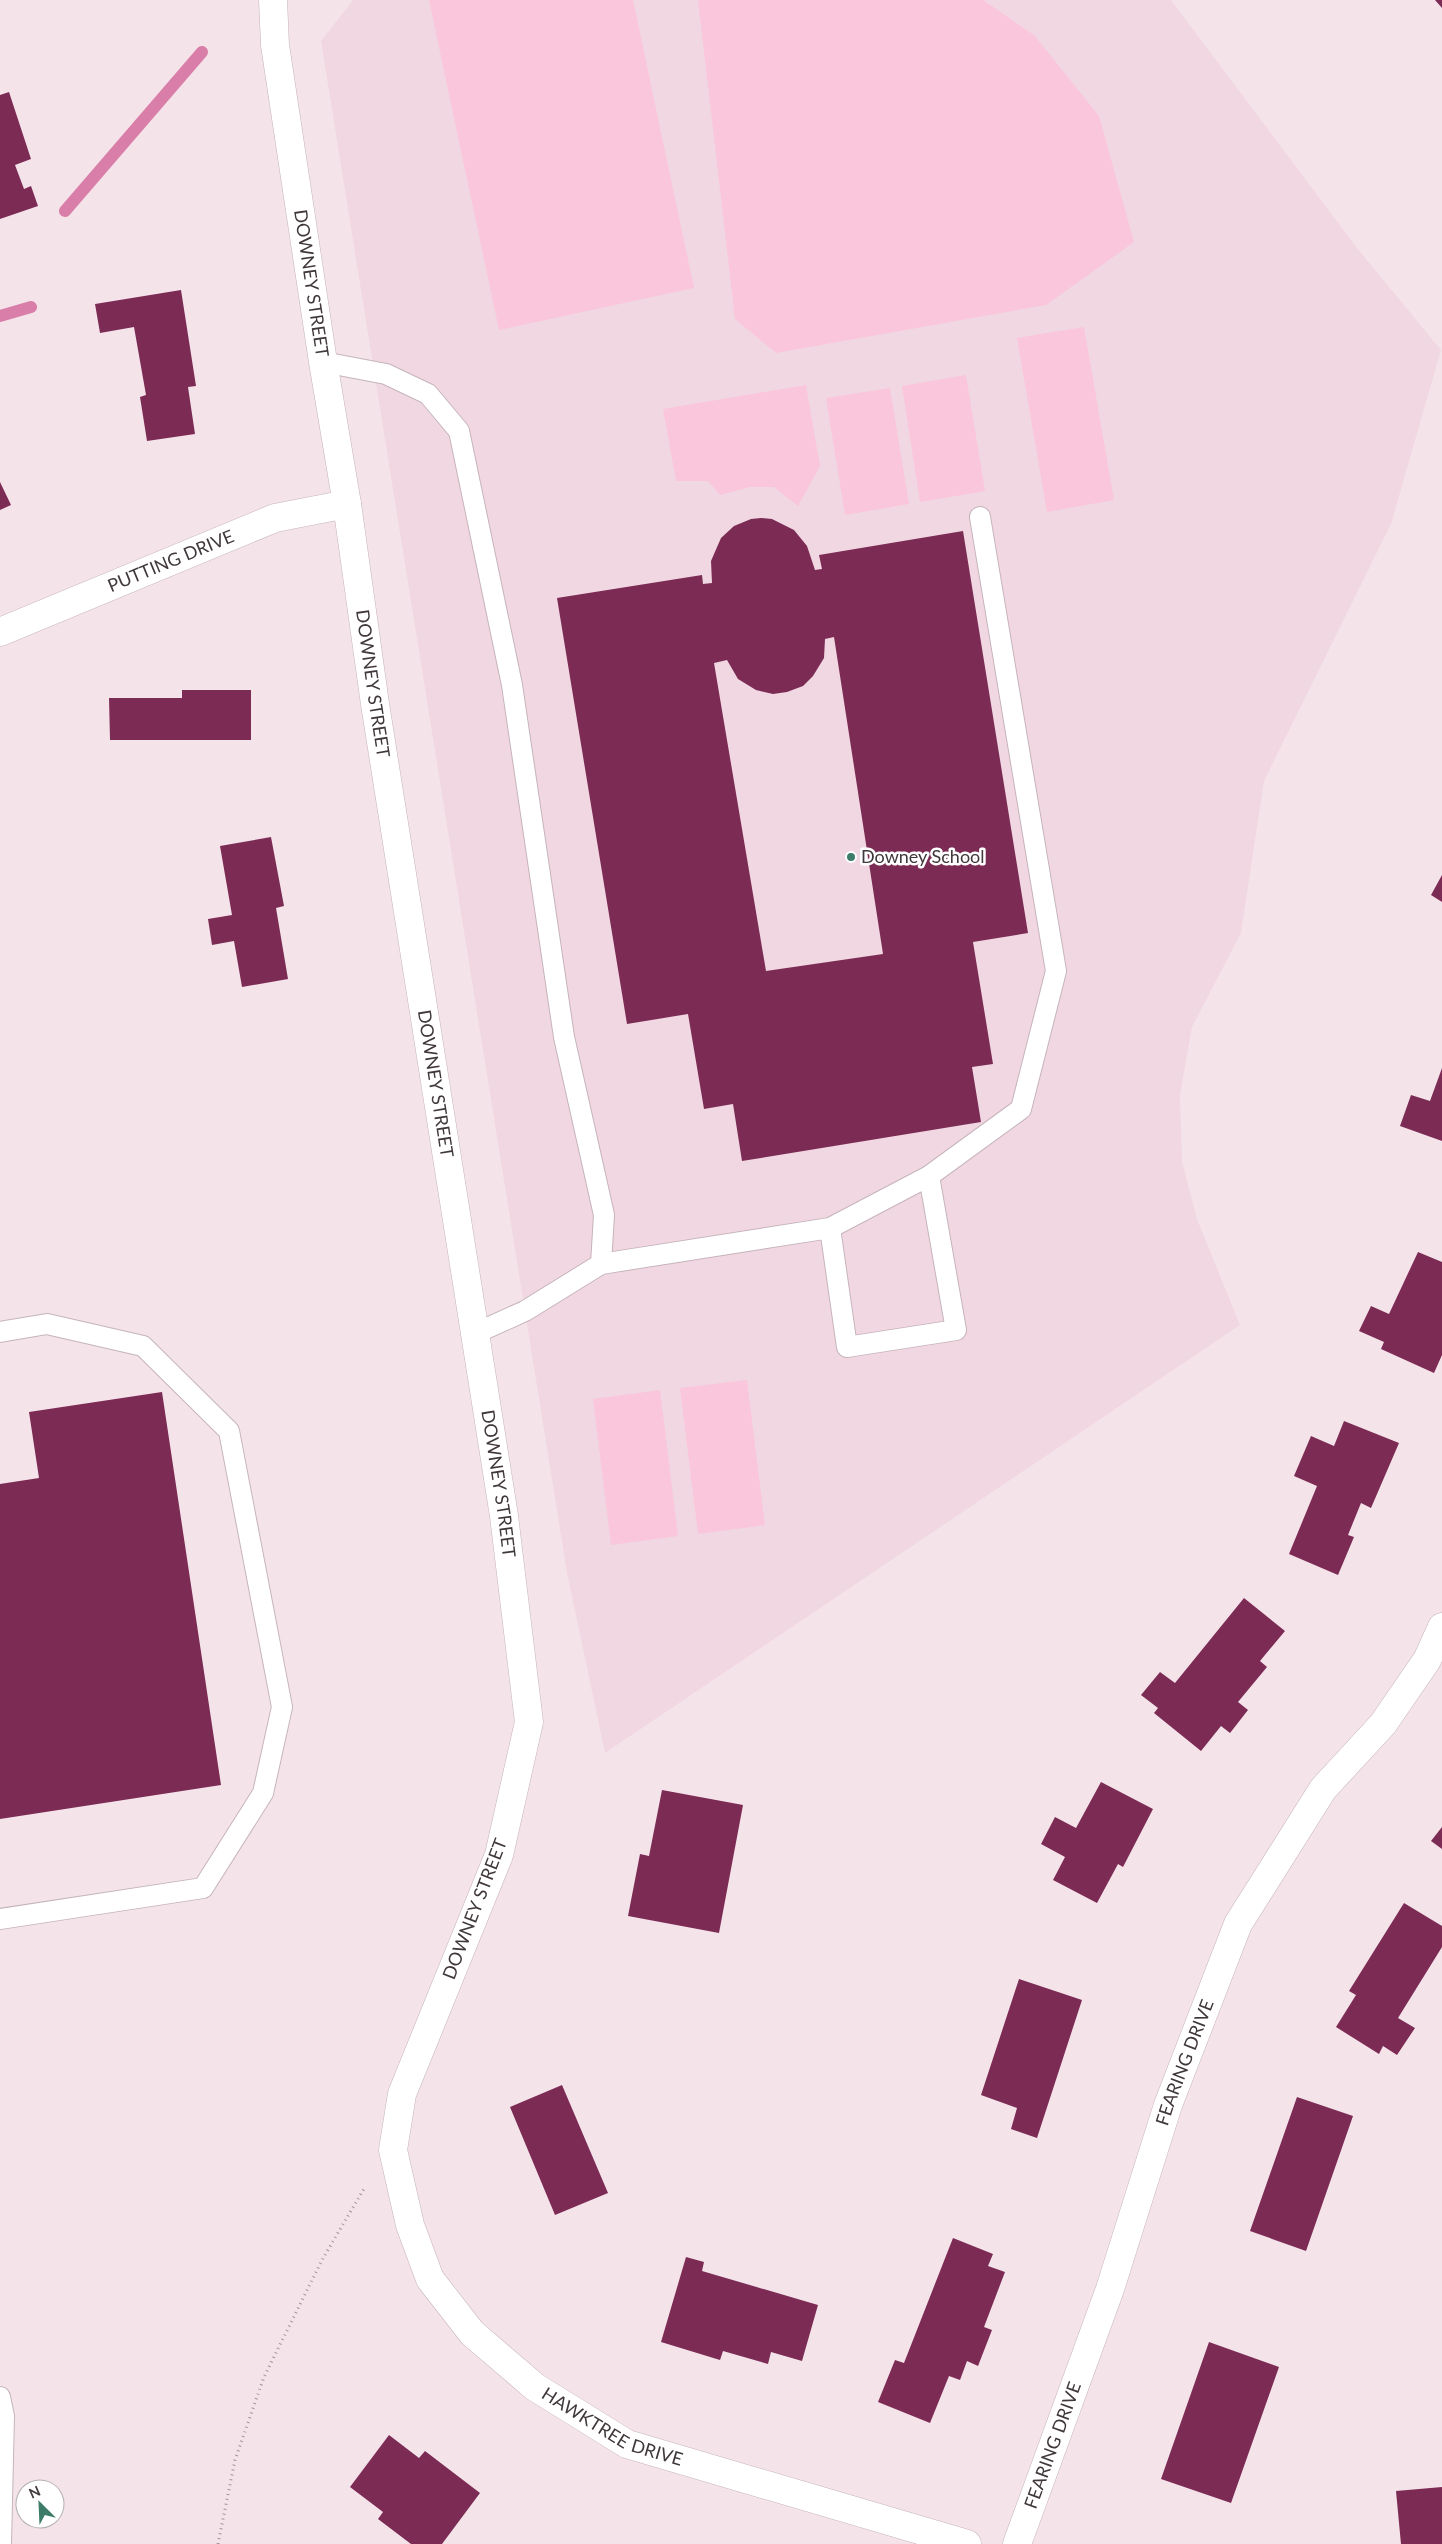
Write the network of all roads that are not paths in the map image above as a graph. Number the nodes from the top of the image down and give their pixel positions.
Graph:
1 (273, 0) edge
2 (322, 362) junction
3 (347, 504) junction
4 (980, 518) dead end
5 (0, 632) edge
6 (929, 1176) junction
7 (830, 1228) junction
8 (600, 1264) junction
9 (0, 1332) edge
10 (474, 1334) junction
11 (1442, 1628) edge
12 (0, 1919) edge
13 (392, 2150) joint
14 (0, 2397) edge
15 (1, 2544) edge
16 (967, 2544) edge
17 (1017, 2544) edge

1 - 2 street, DOWNEY STREET
2 - 3 street, DOWNEY STREET
2 - 8 lane
3 - 5 street, PUTTING DRIVE
3 - 10 street, DOWNEY STREET
4 - 6 lane
6 - 7 lane
6 - 7 lane
7 - 8 lane
8 - 10 lane
9 - 12 lane
10 - 13 street, DOWNEY STREET
11 - 17 street, FEARING DRIVE
13 - 16 street, HAWKTREE DRIVE
14 - 15 lane

